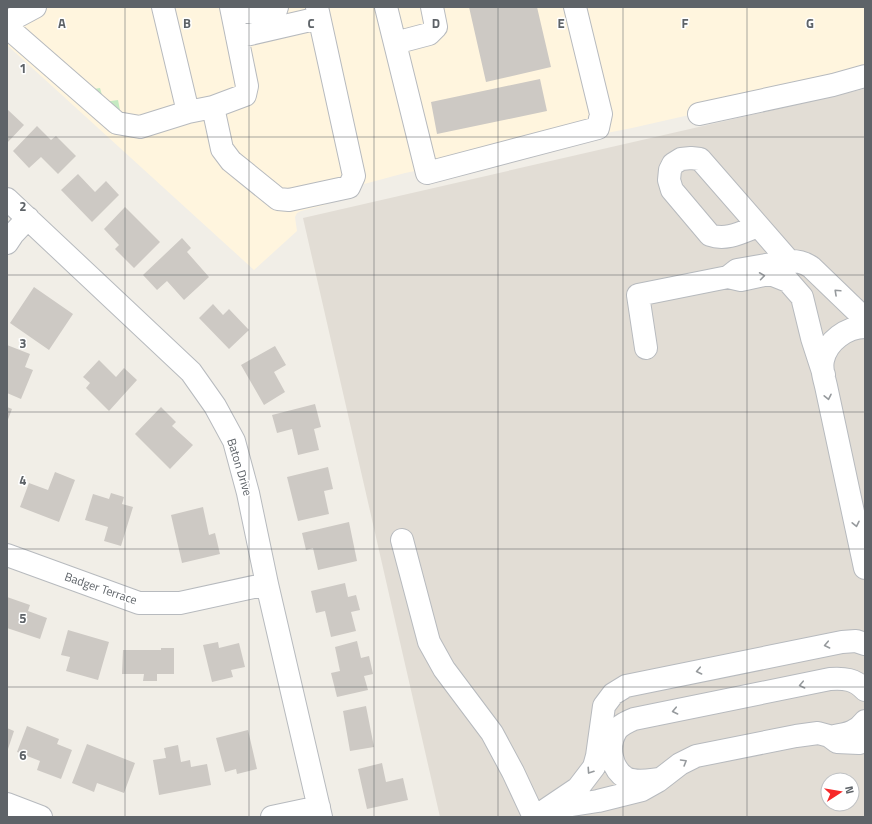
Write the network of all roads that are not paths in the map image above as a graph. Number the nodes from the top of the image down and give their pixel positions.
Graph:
1 (35, 7) edge
2 (163, 7) edge
3 (277, 7) edge
4 (386, 7) edge
5 (432, 7) edge
6 (574, 7) edge
7 (240, 10) edge
8 (318, 12) edge
9 (7, 22) edge
10 (7, 27) edge
11 (237, 37) junction
12 (395, 43) junction
13 (865, 76) edge
14 (213, 107) junction
15 (188, 112) junction
16 (699, 114) dead end
17 (7, 200) edge
18 (28, 218) junction
19 (758, 226) dead end
20 (7, 242) edge
21 (789, 261) junction
22 (728, 277) junction
23 (865, 319) edge
24 (865, 327) edge
25 (646, 348) dead end
26 (824, 375) junction
27 (402, 540) dead end
28 (7, 555) edge
29 (865, 568) edge
30 (268, 584) junction
31 (865, 644) edge
32 (865, 690) edge
33 (865, 721) edge
34 (829, 736) junction
35 (607, 737) junction
36 (865, 741) edge
37 (660, 779) junction
38 (7, 804) edge
39 (320, 812) edge
40 (537, 815) edge
41 (41, 817) edge
42 (272, 817) edge

1 - 9 street
2 - 15 street
3 - 7 street
4 - 12 street
5 - 12 street
6 - 12 street
7 - 11 street
8 - 11 street
8 - 14 street
10 - 15 street
11 - 14 street
13 - 16 street
14 - 15 street
17 - 18 street, Baton Drive
18 - 20 street
18 - 30 street, Baton Drive
19 - 21 street
21 - 22 street
23 -> 21 street
22 - 25 street
22 -> 26 street
24 - 26 street
26 -> 29 street
27 - 40 street
28 - 30 street, Badger Terrace
30 - 39 street, Baton Drive
31 -> 35 street
32 -> 35 street
33 - 34 street
34 - 36 street
37 -> 34 street
35 - 37 street
35 -> 40 street
37 - 40 street
38 - 41 street
39 - 42 street

